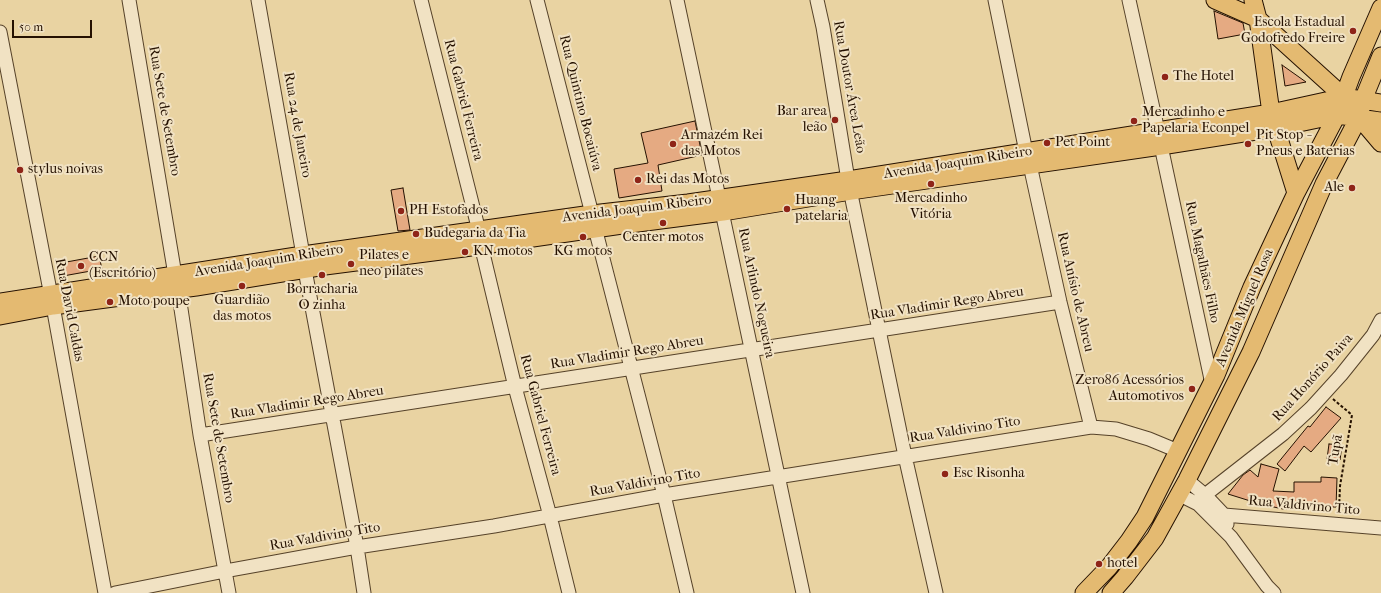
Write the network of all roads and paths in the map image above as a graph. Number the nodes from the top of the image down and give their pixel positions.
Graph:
1 (129, 0) edge
2 (258, 0) edge
3 (421, 0) edge
4 (537, 0) edge
5 (677, 0) edge
6 (818, 0) edge
7 (995, 0) edge
8 (1129, 0) edge
9 (1215, 0) edge
10 (1253, 0) edge
11 (1381, 8) edge
12 (1258, 19) junction
13 (0, 32) edge
14 (1381, 56) edge
15 (1344, 97) junction
16 (1363, 100) junction
17 (1381, 103) edge
18 (1337, 115) junction
19 (1359, 117) junction
20 (1273, 120) junction
21 (1381, 121) edge
22 (1159, 139) junction
23 (1381, 143) edge
24 (1028, 159) junction
25 (850, 186) junction
26 (1296, 193) junction
27 (721, 205) junction
28 (594, 221) junction
29 (480, 238) junction
30 (304, 263) junction
31 (177, 282) junction
32 (51, 300) junction
33 (0, 302) edge
34 (1060, 302) junction
35 (0, 316) edge
36 (1381, 320) edge
37 (880, 330) junction
38 (752, 350) junction
39 (631, 369) junction
40 (1212, 384) junction
41 (515, 387) junction
42 (1325, 392) junction
43 (331, 415) junction
44 (1091, 427) junction
45 (200, 435) junction
46 (1178, 451) junction
47 (905, 456) junction
48 (779, 477) junction
49 (1183, 488) junction
50 (664, 495) junction
51 (1201, 500) junction
52 (1224, 515) junction
53 (550, 516) junction
54 (1338, 525) junction
55 (1381, 528) edge
56 (1231, 537) junction
57 (356, 547) junction
58 (225, 571) junction
59 (105, 593) edge
60 (115, 593) edge
61 (229, 593) edge
62 (364, 593) edge
63 (569, 593) edge
64 (687, 593) edge
65 (803, 593) edge
66 (936, 593) edge
67 (1084, 593) edge
68 (1111, 593) edge
69 (1274, 593) edge

1 - 31 street, Rua Sete de Setembro
2 - 30 street, Rua 24 de Janeiro
3 - 29 street, Rua Gabriel Ferreira
4 - 28 street, Rua Quintino Bocaiúva
5 - 27 street, Rua Arlindo Nogueira
6 - 25 street, Rua Doutor Área Leão
7 - 24 street, Rua Anísio de Abreu
8 - 22 street, Rua Magalhães Filho
9 - 12 main road
10 - 12 main road
11 - 15 main road, Avenida Miguel Rosa
12 - 15 main road
12 - 20 main road
13 - 32 street, Rua David Caldas
14 - 16 main road, Avenida Miguel Rosa
15 - 16 main road
15 - 18 main road, Avenida Miguel Rosa
15 - 19 main road
15 - 20 main road, Avenida Joaquim Ribeiro
16 - 17 main road
16 - 19 main road, Avenida Miguel Rosa
18 - 19 main road, Avenida Joaquim Ribeiro
18 - 20 main road, Avenida Joaquim Ribeiro
18 - 26 main road, Avenida Miguel Rosa
19 - 21 main road, Avenida Joaquim Ribeiro
19 - 23 main road
19 - 49 main road, Avenida Miguel Rosa
20 - 22 main road, Avenida Joaquim Ribeiro
20 - 26 main road
22 - 24 main road, Avenida Joaquim Ribeiro
22 - 40 street, Rua Magalhães Filho
24 - 25 main road, Avenida Joaquim Ribeiro
24 - 34 street, Rua Anísio de Abreu
25 - 27 main road, Avenida Joaquim Ribeiro
25 - 37 street, Rua Doutor Área Leão
26 - 40 main road, Avenida Miguel Rosa
27 - 28 main road, Avenida Joaquim Ribeiro
27 - 38 street, Rua Arlindo Nogueira
28 - 29 main road, Avenida Joaquim Ribeiro
28 - 39 street, Rua Quintino Bocaiúva
29 - 30 main road, Avenida Joaquim Ribeiro
29 - 41 street, Rua Gabriel Ferreira
30 - 31 main road, Avenida Joaquim Ribeiro
30 - 43 street, Rua 24 de Janeiro
31 - 32 main road, Avenida Joaquim Ribeiro
31 - 45 street, Rua Sete de Setembro
32 - 33 main road, Avenida Joaquim Ribeiro
32 - 35 main road, Avenida Joaquim Ribeiro
32 - 59 street, Rua David Caldas
34 - 37 street, Rua Vladimir Rego Abreu
34 - 44 street, Rua Anísio de Abreu
36 - 42 street, Rua Honório Paiva
37 - 38 street, Rua Vladimir Rego Abreu
37 - 47 street, Rua Doutor Área Leão
38 - 39 street, Rua Vladimir Rego Abreu
38 - 48 street, Rua Arlindo Nogueira
39 - 41 street, Rua Vladimir Rego Abreu
39 - 50 street, Rua Quintino Bocaiúva
40 - 46 main road, Avenida Miguel Rosa
41 - 43 street, Rua Vladimir Rego Abreu
41 - 53 street, Rua Gabriel Ferreira
42 - 51 street, Rua Honório Paiva
42 - 54 path, Tupã
43 - 45 street, Rua Vladimir Rego Abreu
43 - 57 street, Rua 24 de Janeiro
44 - 46 street, Rua Valdivino Tito
44 - 47 street, Rua Valdivino Tito
45 - 58 street, Rua Sete de Setembro
46 - 67 main road, Avenida Miguel Rosa
47 - 48 street, Rua Valdivino Tito
47 - 66 street, Rua Doutor Área Leão
48 - 50 street, Rua Valdivino Tito
48 - 65 street, Rua Arlindo Nogueira
49 - 51 street
49 - 68 main road, Avenida Miguel Rosa
50 - 53 street, Rua Valdivino Tito
50 - 64 street, Rua Quintino Bocaiúva
51 - 52 street
51 - 56 street
52 - 54 street, Rua Valdivino Tito
52 - 56 street
53 - 57 street, Rua Valdivino Tito
53 - 63 street, Rua Gabriel Ferreira
54 - 55 street, Rua Valdivino Tito
56 - 69 street
57 - 58 street, Rua Valdivino Tito
57 - 62 street, Rua 24 de Janeiro
58 - 60 street, Rua Valdivino Tito
58 - 61 street, Rua Sete de Setembro

